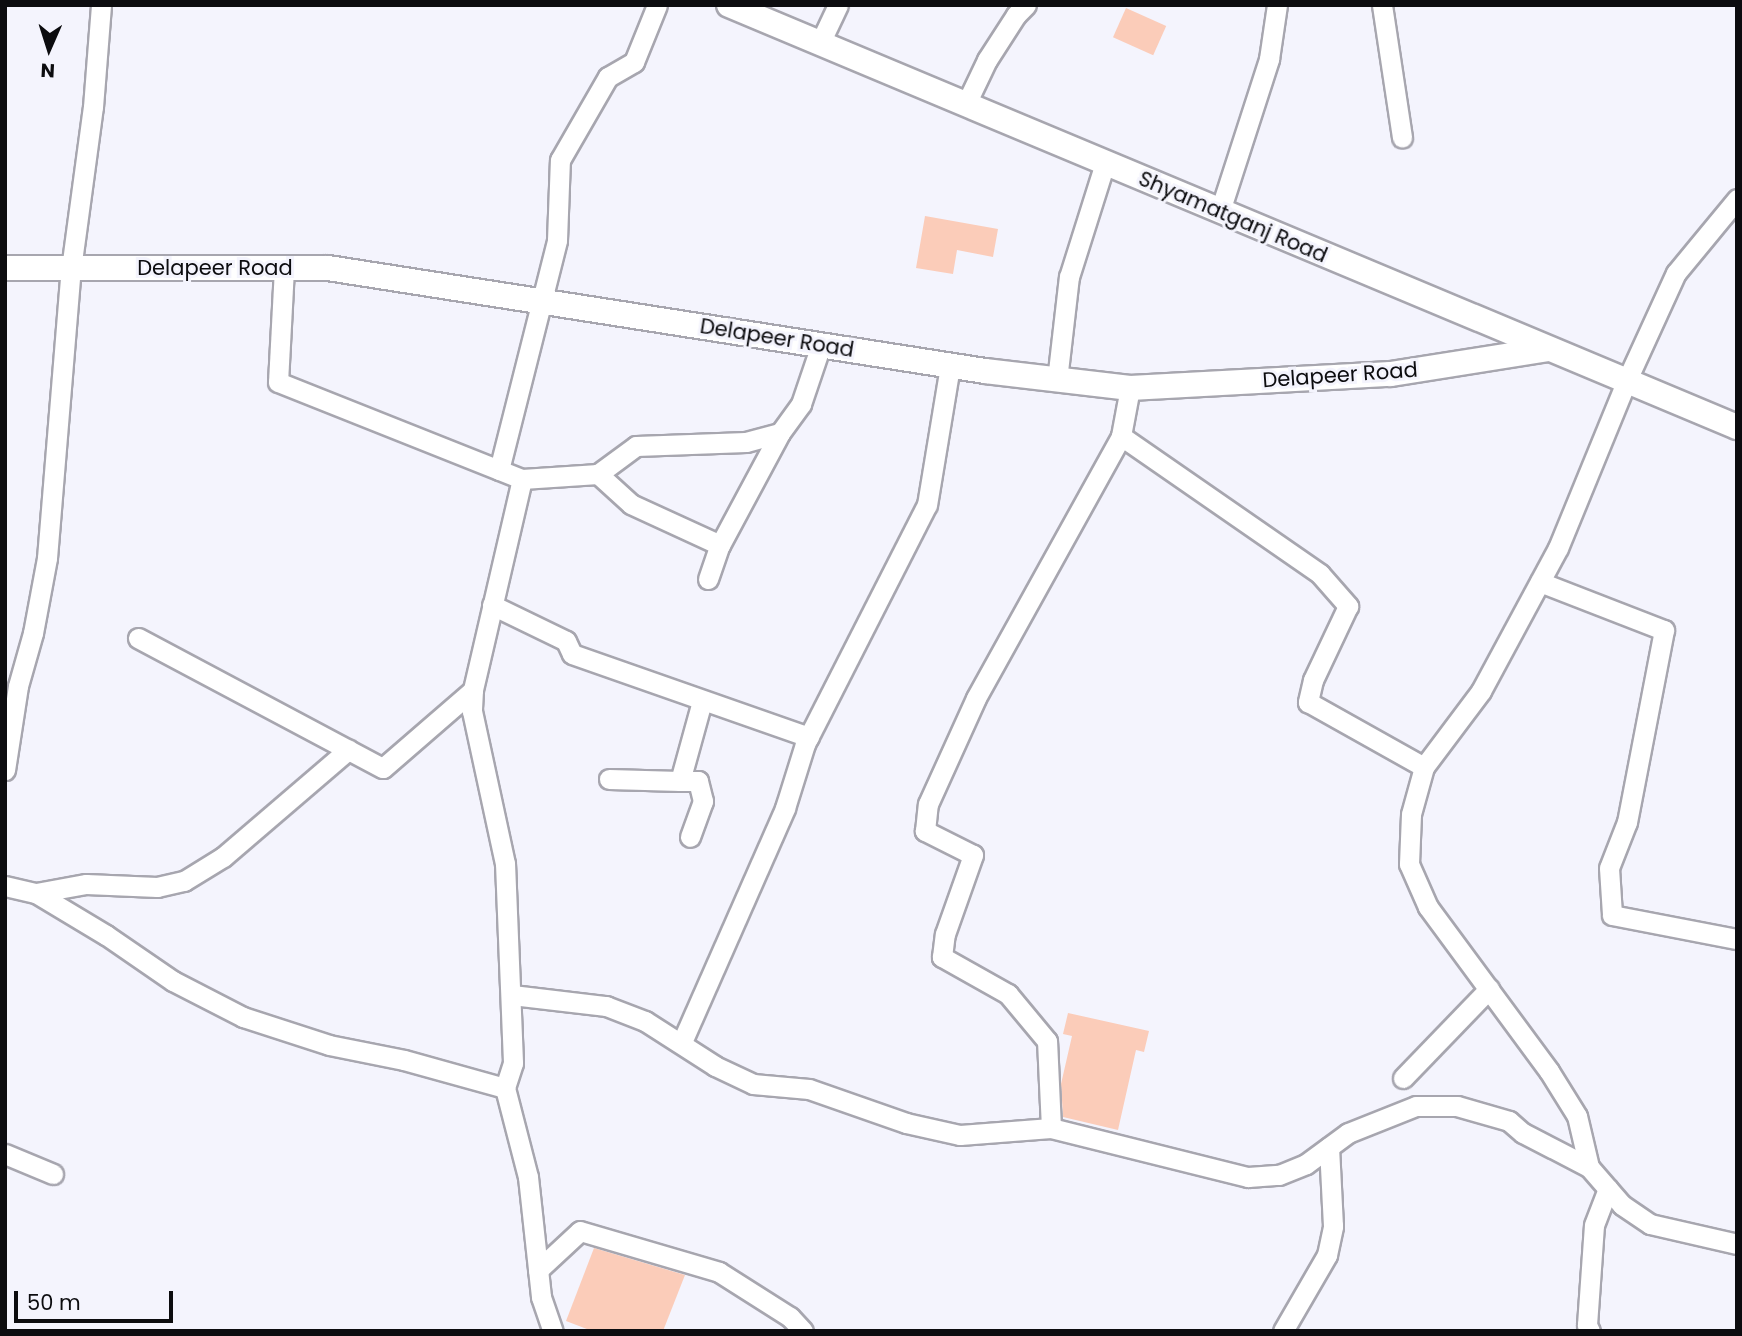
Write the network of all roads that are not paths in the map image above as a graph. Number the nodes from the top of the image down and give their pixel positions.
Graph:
1 (101, 5) edge
2 (657, 5) edge
3 (729, 5) edge
4 (838, 5) edge
5 (1026, 5) edge
6 (1278, 5) edge
7 (1382, 5) edge
8 (820, 43) junction
9 (966, 104) junction
10 (1402, 137) dead end
11 (1105, 163) junction
12 (1737, 200) edge
13 (1220, 211) junction
14 (5, 268) edge
15 (284, 268) junction
16 (71, 269) junction
17 (543, 300) junction
18 (821, 345) junction
19 (1548, 349) junction
20 (950, 366) junction
21 (1057, 380) junction
22 (1626, 382) junction
23 (1130, 388) junction
24 (1737, 427) edge
25 (780, 433) junction
26 (1121, 436) junction
27 (499, 470) junction
28 (598, 474) junction
29 (522, 479) junction
30 (720, 545) junction
31 (708, 579) dead end
32 (1540, 582) junction
33 (492, 605) junction
34 (138, 638) dead end
35 (11, 684) edge
36 (473, 690) junction
37 (702, 701) junction
38 (809, 737) junction
39 (348, 750) junction
40 (1424, 767) junction
41 (5, 771) edge
42 (608, 779) dead end
43 (680, 781) junction
44 (690, 837) dead end
45 (5, 886) edge
46 (36, 893) junction
47 (1737, 939) edge
48 (1489, 989) junction
49 (512, 995) junction
50 (682, 1042) junction
51 (1403, 1078) dead end
52 (505, 1088) junction
53 (1051, 1128) junction
54 (1329, 1147) junction
55 (5, 1154) edge
56 (1589, 1167) junction
57 (53, 1174) dead end
58 (1608, 1189) junction
59 (1737, 1244) edge
60 (538, 1270) junction
61 (553, 1331) edge
62 (803, 1331) edge
63 (1283, 1331) edge
64 (1590, 1331) edge

1 - 16 street
2 - 17 street
3 - 8 street, Shyamatganj Road
4 - 8 street
5 - 9 street
6 - 13 street
7 - 10 street
8 - 9 street, Shyamatganj Road
9 - 11 street, Shyamatganj Road
11 - 13 street, Shyamatganj Road
11 - 21 street
12 - 22 street
13 - 19 street, Shyamatganj Road
14 - 16 street, Delapeer Road
15 - 16 street, Delapeer Road
15 - 17 street, Delapeer Road
15 - 27 street
16 - 35 street
17 - 18 street, Delapeer Road
17 - 27 street
18 - 20 street, Delapeer Road
18 - 25 street
19 - 22 street, Shyamatganj Road
19 - 23 street, Delapeer Road
20 - 21 street, Delapeer Road
20 - 38 street
21 - 23 street, Delapeer Road
22 - 24 street, Shyamatganj Road
22 - 32 street
23 - 26 street
25 - 28 street
25 - 30 street
26 - 40 street
26 - 53 street
27 - 29 street
28 - 29 street
28 - 30 street
29 - 33 street
30 - 31 street
32 - 40 street
32 - 47 street
33 - 36 street
33 - 37 street
34 - 39 street
35 - 41 street
36 - 39 street
36 - 49 street
37 - 38 street
37 - 43 street
38 - 50 street
39 - 46 street
40 - 48 street
42 - 43 street
43 - 44 street
45 - 46 street
46 - 52 street
48 - 51 street
48 - 56 street
49 - 50 street
49 - 52 street
50 - 53 street
52 - 60 street
53 - 54 street
54 - 56 street
54 - 63 street
55 - 57 street
56 - 58 street
58 - 59 street
58 - 64 street
60 - 61 street
60 - 62 street

